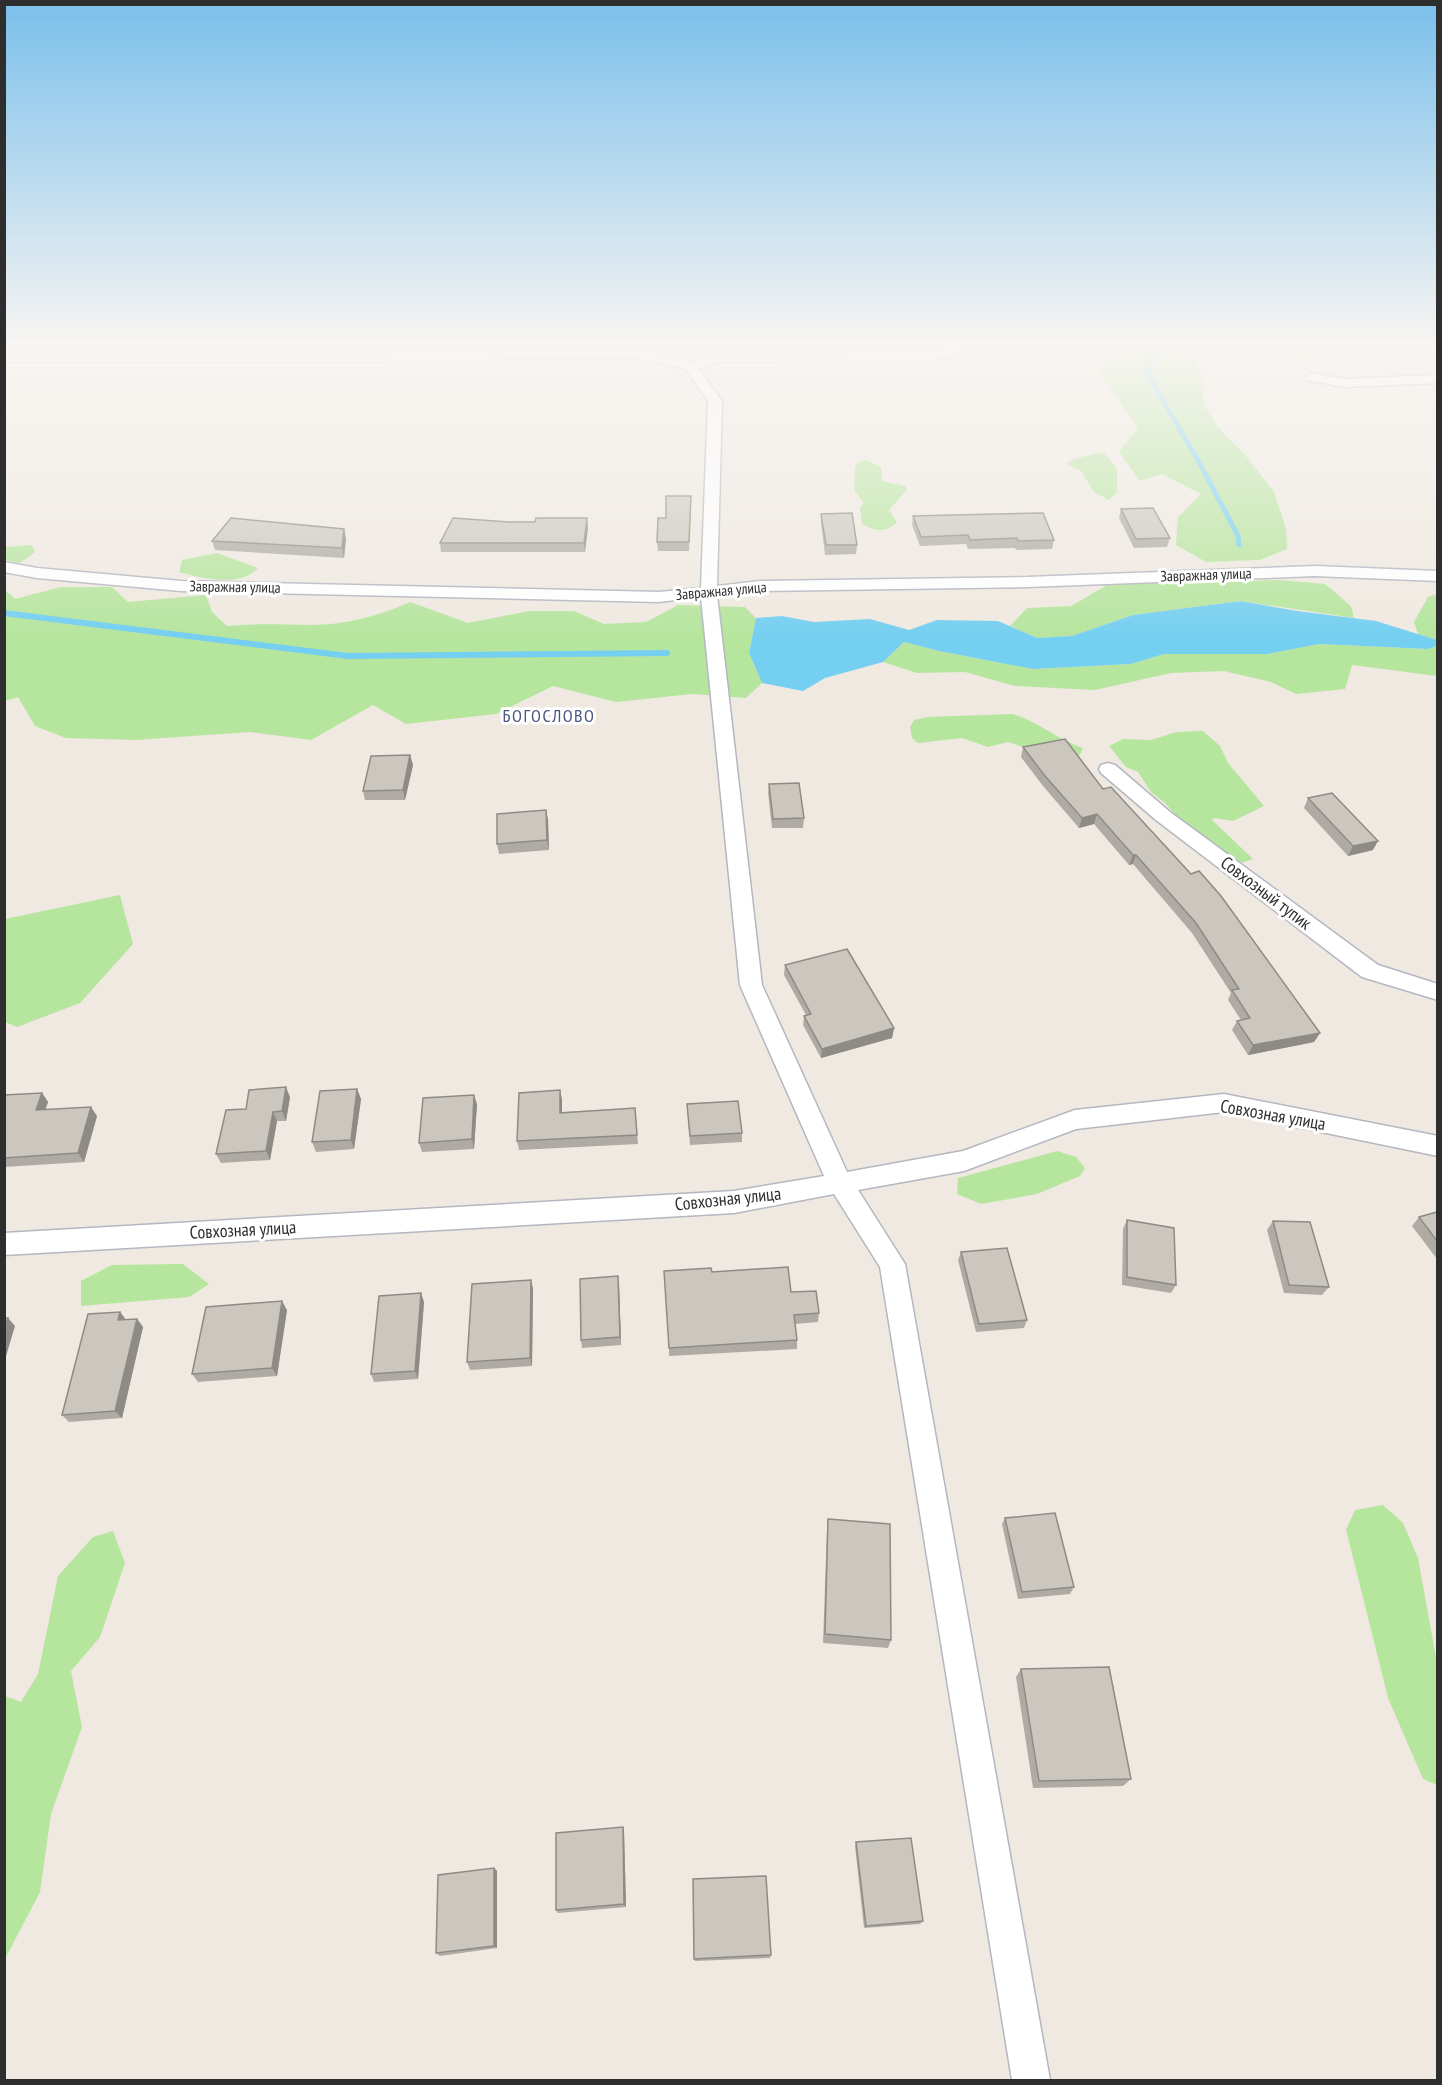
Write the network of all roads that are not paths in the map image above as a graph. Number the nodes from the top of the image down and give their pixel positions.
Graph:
1 (714, 443) edge
2 (4, 567) edge
3 (1437, 576) edge
4 (709, 593) junction
5 (1108, 769) dead end
6 (1437, 992) edge
7 (1437, 1146) edge
8 (840, 1184) junction
9 (4, 1244) edge
10 (1030, 2080) edge

1 - 4 street
2 - 4 street, Завражная улица
3 - 4 street, Завражная улица
4 - 8 street
5 - 6 street, Совхозный тупик
7 - 8 street, Совхозная улица
8 - 9 street, Совхозная улица
8 - 10 street

